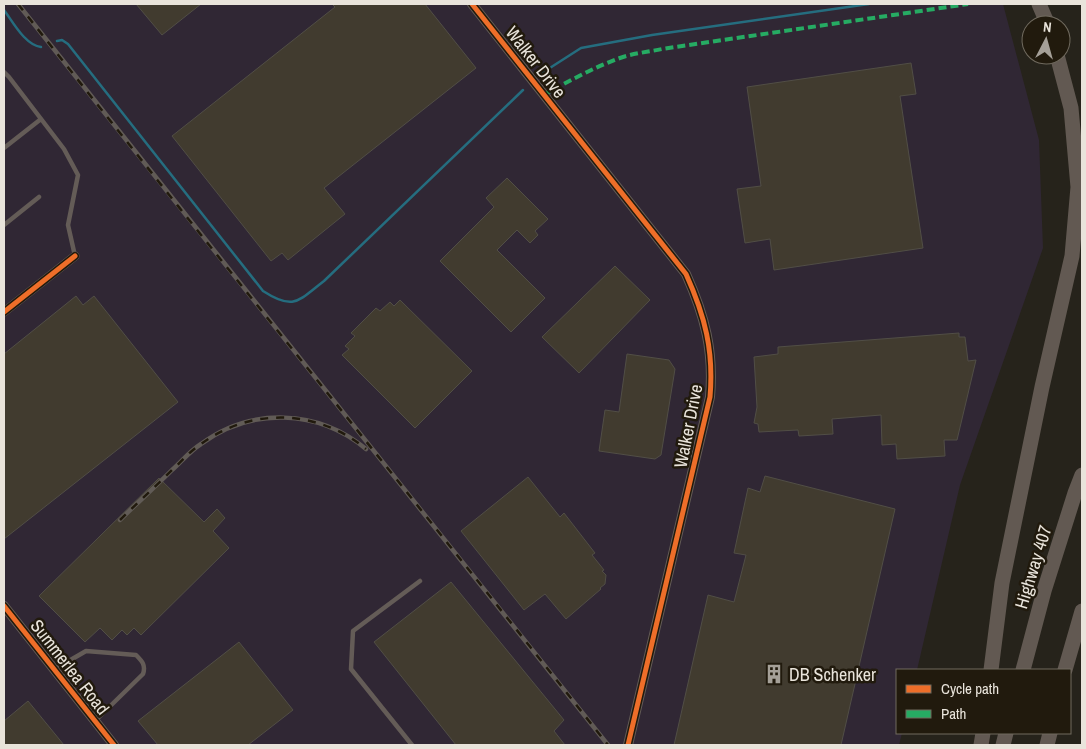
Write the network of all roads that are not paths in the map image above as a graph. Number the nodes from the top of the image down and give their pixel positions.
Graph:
1 (472, 4) edge
2 (1060, 65) edge
3 (4, 72) edge
4 (41, 119) junction
5 (4, 148) edge
6 (39, 197) dead end
7 (4, 225) edge
8 (74, 256) joint
9 (4, 312) edge
10 (1082, 475) edge
11 (420, 581) dead end
12 (4, 606) edge
13 (1082, 611) edge
14 (991, 669) edge
15 (1023, 669) edge
16 (1066, 669) edge
17 (54, 670) junction
18 (95, 721) junction
19 (114, 745) edge
20 (412, 745) edge
21 (628, 745) edge

1 - 21 street, Walker Drive
2 - 14 highway
3 - 4 lane
4 - 5 lane
4 - 8 lane
6 - 7 lane
8 - 9 street
10 - 15 highway, Highway 407
11 - 20 lane
12 - 17 street, Summerlea Road
13 - 16 highway
17 - 18 street, Summerlea Road
17 - 18 lane
18 - 19 street, Summerlea Road

